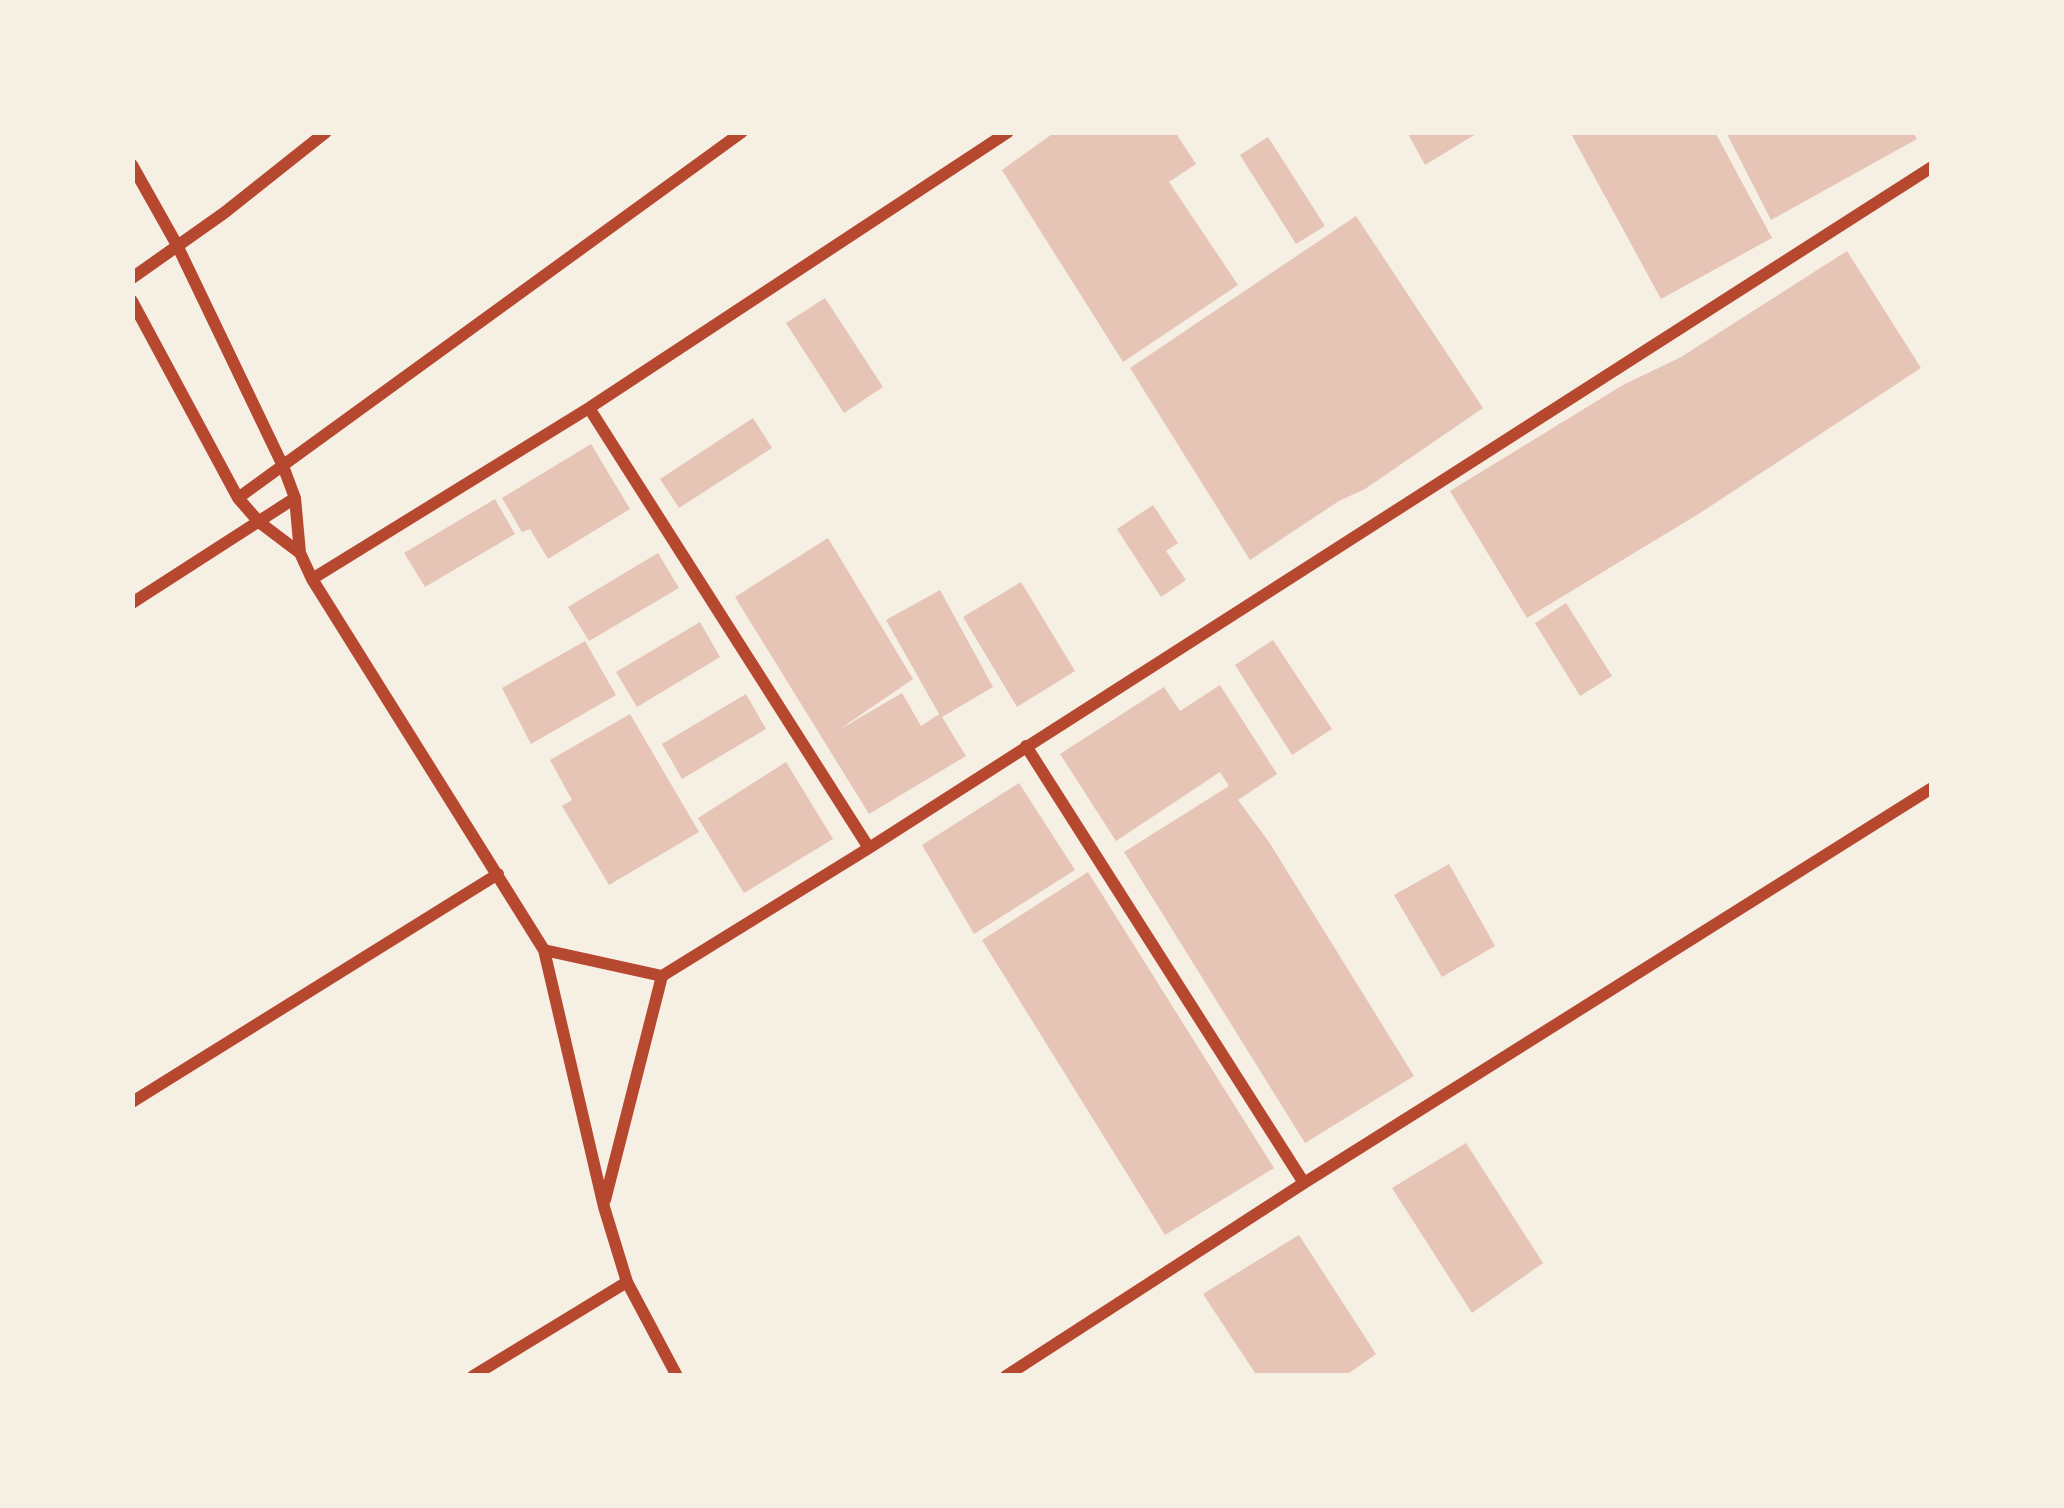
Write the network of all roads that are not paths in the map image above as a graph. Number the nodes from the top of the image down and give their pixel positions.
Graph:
1 (326, 132) edge
2 (742, 132) edge
3 (1008, 132) edge
4 (132, 165) edge
5 (1932, 167) edge
6 (177, 245) junction
7 (132, 278) edge
8 (132, 301) edge
9 (589, 407) junction
10 (283, 466) junction
11 (238, 498) junction
12 (295, 498) junction
13 (259, 522) junction
14 (300, 553) junction
15 (312, 579) junction
16 (132, 604) edge
17 (1026, 746) junction
18 (1932, 788) edge
19 (869, 848) junction
20 (498, 874) junction
21 (544, 950) junction
22 (662, 976) junction
23 (132, 1102) edge
24 (1304, 1183) junction
25 (604, 1207) junction
26 (627, 1282) junction
27 (472, 1376) edge
28 (676, 1376) edge
29 (1006, 1376) edge

1 - 6 street
2 - 10 street
3 - 9 street
4 - 6 street
5 - 17 street
6 - 7 street
6 - 10 street
8 - 11 street
9 - 15 street
9 - 19 street
10 - 11 street
10 - 12 street
11 - 13 street
12 - 13 street
12 - 14 street
13 - 14 street
13 - 16 street
14 - 15 street
15 - 20 street
17 - 19 street
17 - 24 street
18 - 24 street
19 - 22 street
20 - 21 street
20 - 23 street
21 - 22 street
21 - 25 street
22 - 25 street
24 - 29 street
25 - 26 street
26 - 27 street
26 - 28 street

